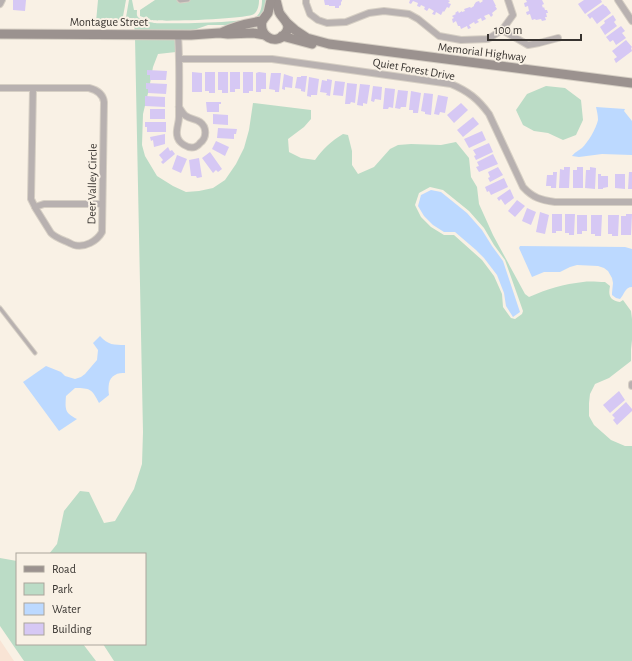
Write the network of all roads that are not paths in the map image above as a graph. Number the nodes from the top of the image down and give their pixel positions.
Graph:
1 (2, 0) edge
2 (179, 0) edge
3 (188, 0) edge
4 (270, 0) edge
5 (276, 0) edge
6 (306, 0) edge
7 (508, 0) edge
8 (618, 0) edge
9 (0, 4) edge
10 (262, 21) junction
11 (632, 21) edge
12 (287, 23) junction
13 (502, 30) junction
14 (219, 33) junction
15 (0, 34) edge
16 (178, 35) junction
17 (265, 35) junction
18 (282, 36) junction
19 (558, 38) dead end
20 (329, 44) junction
21 (180, 59) junction
22 (632, 83) edge
23 (0, 88) edge
24 (32, 88) junction
25 (179, 107) junction
26 (632, 202) edge
27 (102, 204) junction
28 (35, 207) junction
29 (0, 308) edge
30 (35, 353) dead end

1 - 9 street
2 - 3 lane
4 - 10 street
5 - 12 street, Memorial Highway
6 - 13 street
7 - 13 street
8 - 11 street
10 - 14 street, Montague Street
10 - 17 street
12 - 18 street
12 - 20 street, Memorial Highway
13 - 19 street
14 - 16 street, Montague Street
14 - 17 street, Montague Street
15 - 16 street, Montague Street
16 - 21 street
17 - 18 street, Montague Street
18 - 20 street, Memorial Highway
20 - 22 street, Memorial Highway
21 - 25 street
21 - 26 street, Quiet Forest Drive
23 - 24 street, Deer Valley Circle
24 - 27 street, Deer Valley Circle
24 - 28 street, Deer Valley Circle
25 - 25 street
27 - 28 street
27 - 28 street, Deer Valley Circle
29 - 30 lane

